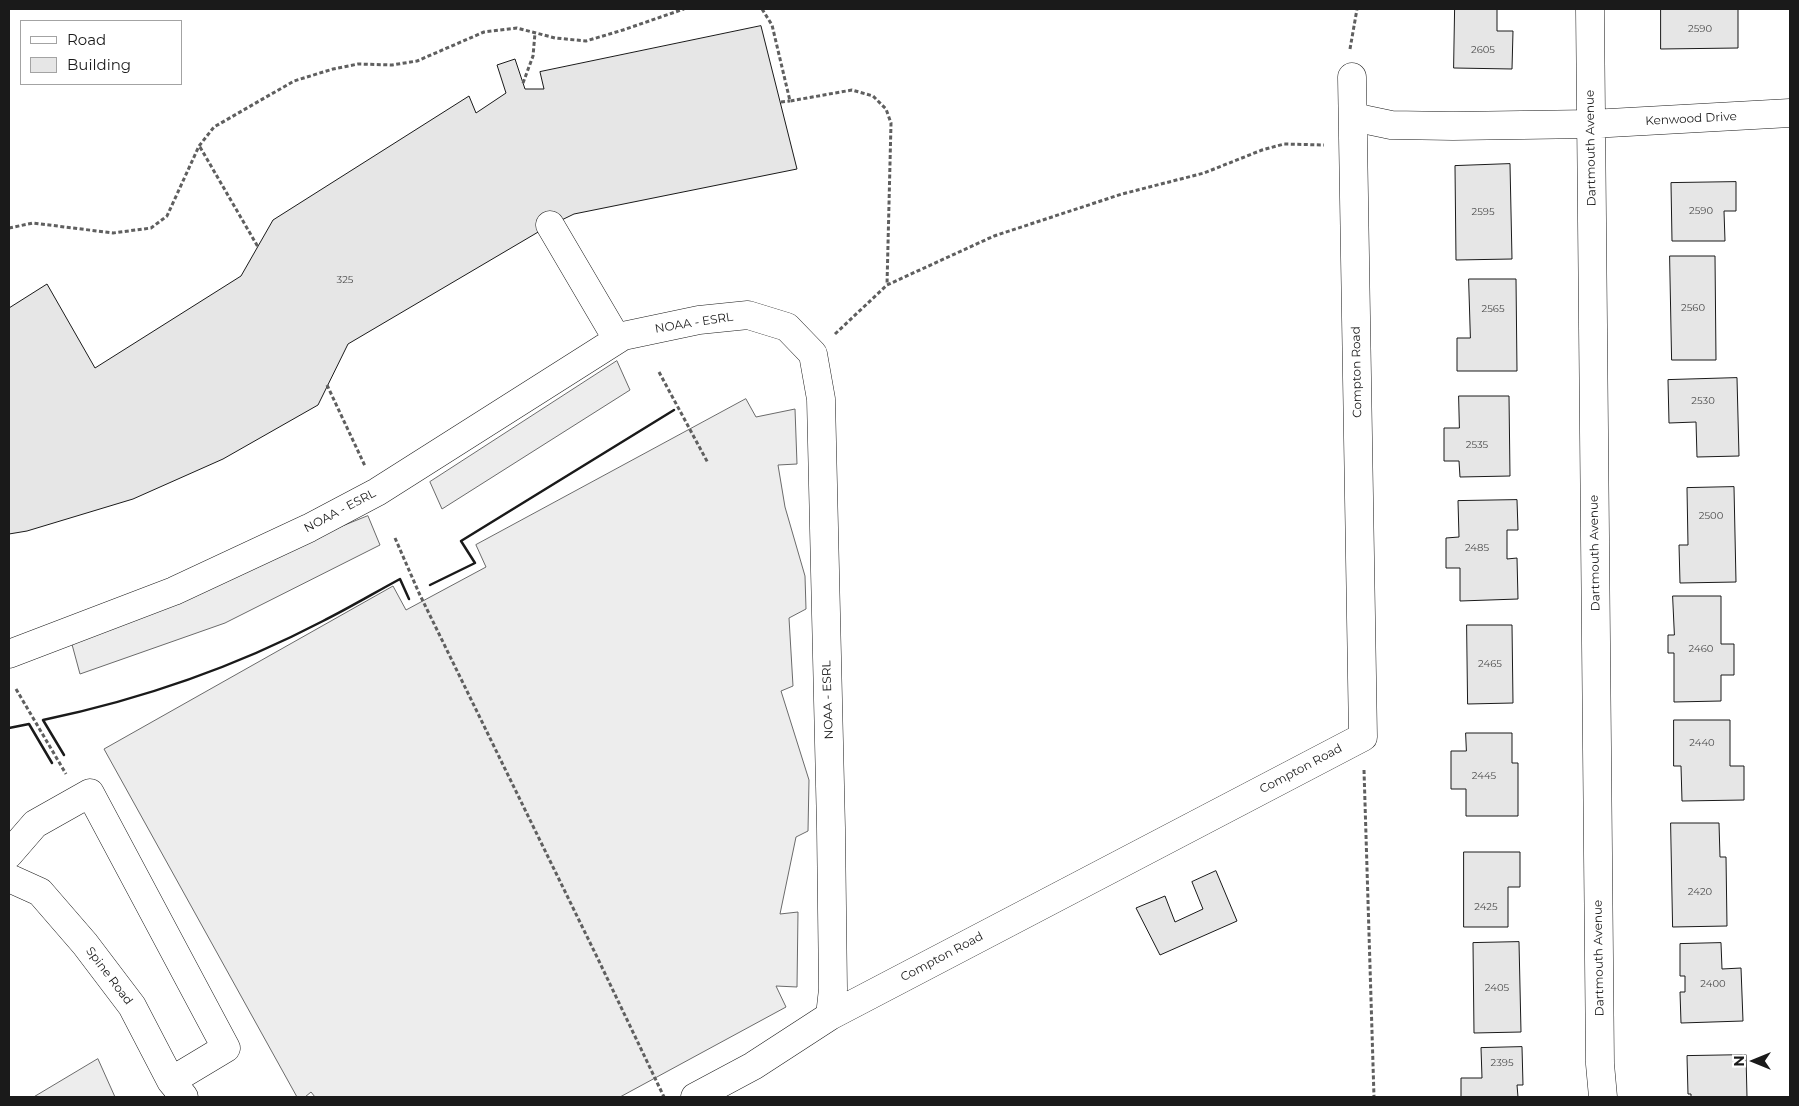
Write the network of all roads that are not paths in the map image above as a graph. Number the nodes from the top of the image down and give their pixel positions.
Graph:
1 (1590, 9) edge
2 (1352, 78) road end
3 (1790, 114) edge
4 (1353, 117) junction
5 (1591, 124) junction
6 (550, 225) dead end
7 (617, 340) junction
8 (9, 654) edge
9 (9, 854) edge
10 (9, 878) edge
11 (830, 1016) junction
12 (178, 1089) edge
13 (695, 1097) edge
14 (1603, 1097) edge

1 - 5 street, Dartmouth Avenue
2 - 4 street, Compton Road
3 - 5 street, Kenwood Drive
4 - 5 street
4 - 11 street, Compton Road
5 - 14 street, Dartmouth Avenue
6 - 7 street
7 - 8 street, NOAA - ESRL
7 - 11 street, NOAA - ESRL
9 - 12 street
10 - 12 street, Spine Road
11 - 13 street, Compton Road

